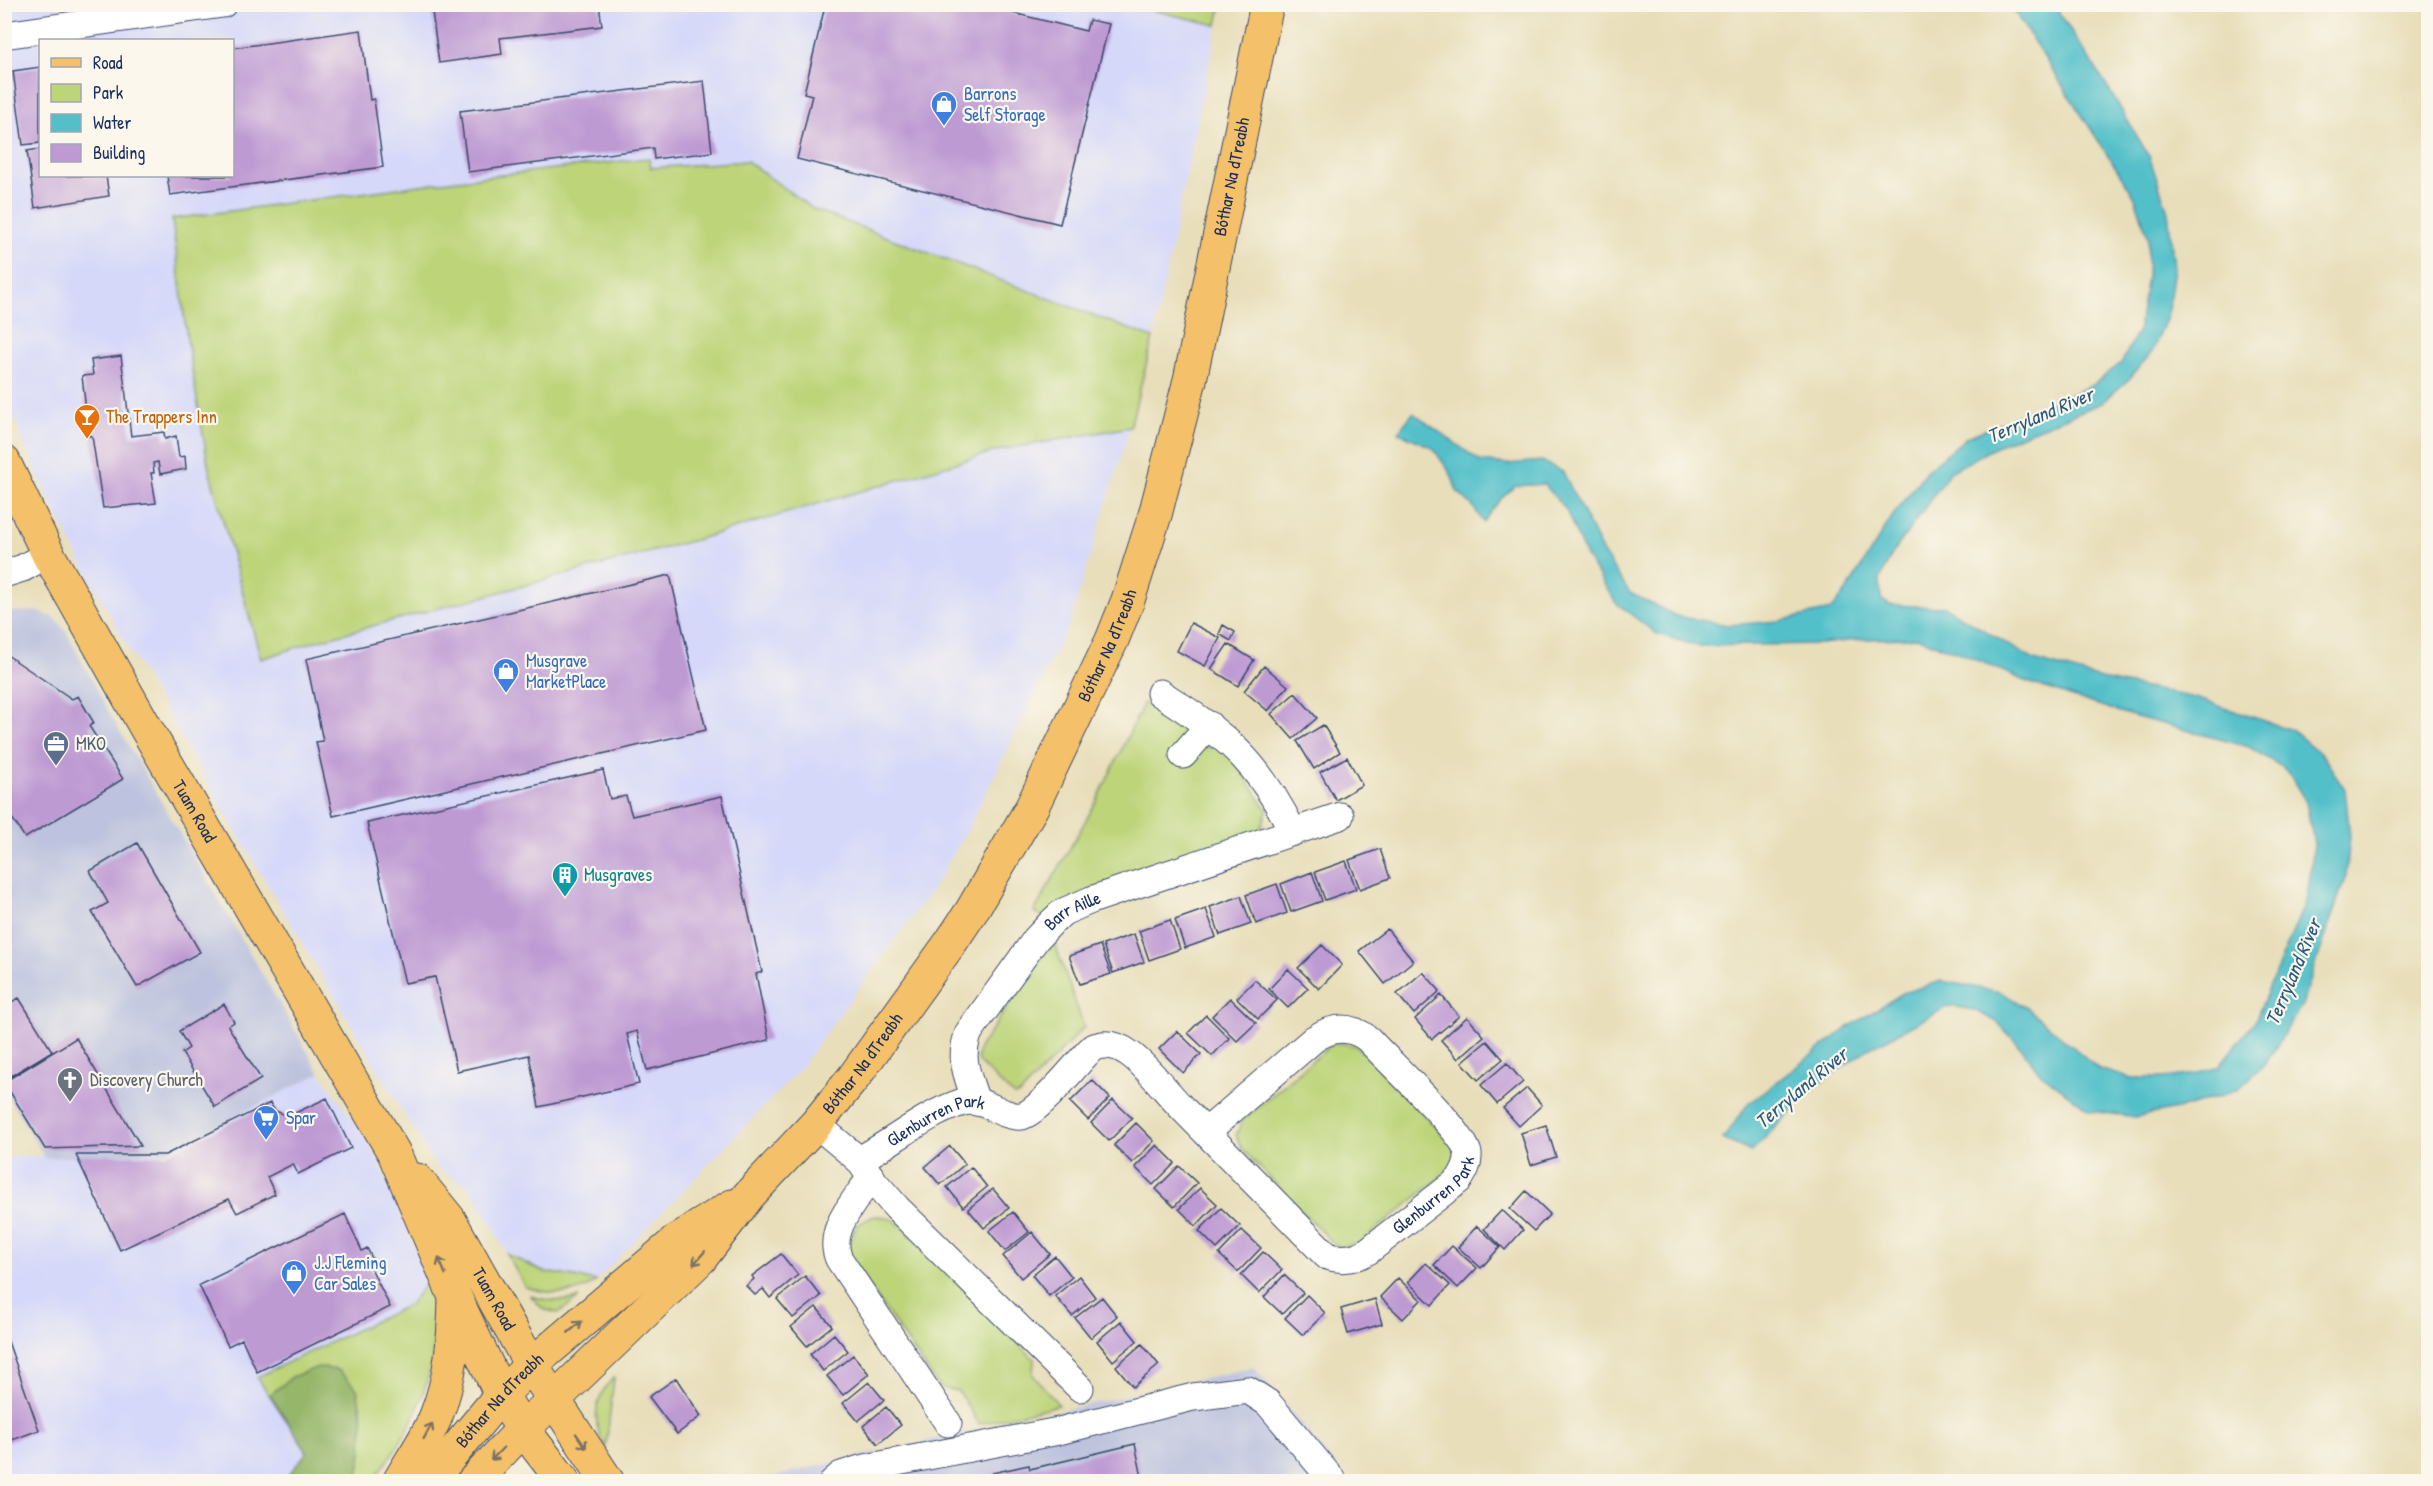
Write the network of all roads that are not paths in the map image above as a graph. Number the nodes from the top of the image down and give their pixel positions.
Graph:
1 (223, 4) edge
2 (1267, 4) edge
3 (4, 35) edge
4 (4, 462) edge
5 (48, 554) junction
6 (4, 574) edge
7 (1160, 693) dead end
8 (1209, 725) junction
9 (1183, 754) dead end
10 (1340, 816) dead end
11 (1293, 832) junction
12 (976, 1102) junction
13 (816, 1124) junction
14 (1206, 1132) junction
15 (394, 1154) junction
16 (865, 1168) junction
17 (748, 1195) junction
18 (455, 1297) junction
19 (531, 1365) junction
20 (1080, 1388) dead end
21 (501, 1395) junction
22 (553, 1400) junction
23 (948, 1423) dead end
24 (523, 1429) junction
25 (399, 1482) edge
26 (429, 1482) edge
27 (473, 1482) edge
28 (564, 1482) edge
29 (608, 1482) edge
30 (833, 1482) edge
31 (1334, 1482) edge

1 - 3 street
2 - 13 main road, Bóthar Na dTreabh
4 - 5 main road, Tuam Road
5 - 6 street
5 - 15 main road, Tuam Road
7 - 8 street
8 - 9 street
8 - 11 street
10 - 11 street, Barr Aille
11 - 12 street, Barr Aille
12 - 14 street, Glenburren Park
12 - 16 street, Glenburren Park
13 - 16 street
13 - 17 main road, Bóthar Na dTreabh
14 - 14 street, Glenburren Park
18 -> 15 main road, Tuam Road
15 - 19 main road, Tuam Road
16 - 20 street
16 - 23 street, Glenburren Park
19 -> 17 main road, Bóthar Na dTreabh
17 -> 22 main road, Bóthar Na dTreabh
18 - 21 main road, Tuam Road
25 -> 18 main road
19 - 21 main road, Bóthar Na dTreabh
19 - 22 main road, Tuam Road
21 - 24 main road, Tuam Road
21 - 26 main road, Bóthar Na dTreabh
22 - 24 main road, Bóthar Na dTreabh
22 -> 29 main road, Tuam Road
24 -> 27 main road, Bóthar Na dTreabh
24 - 28 main road, Tuam Road
30 - 31 street

